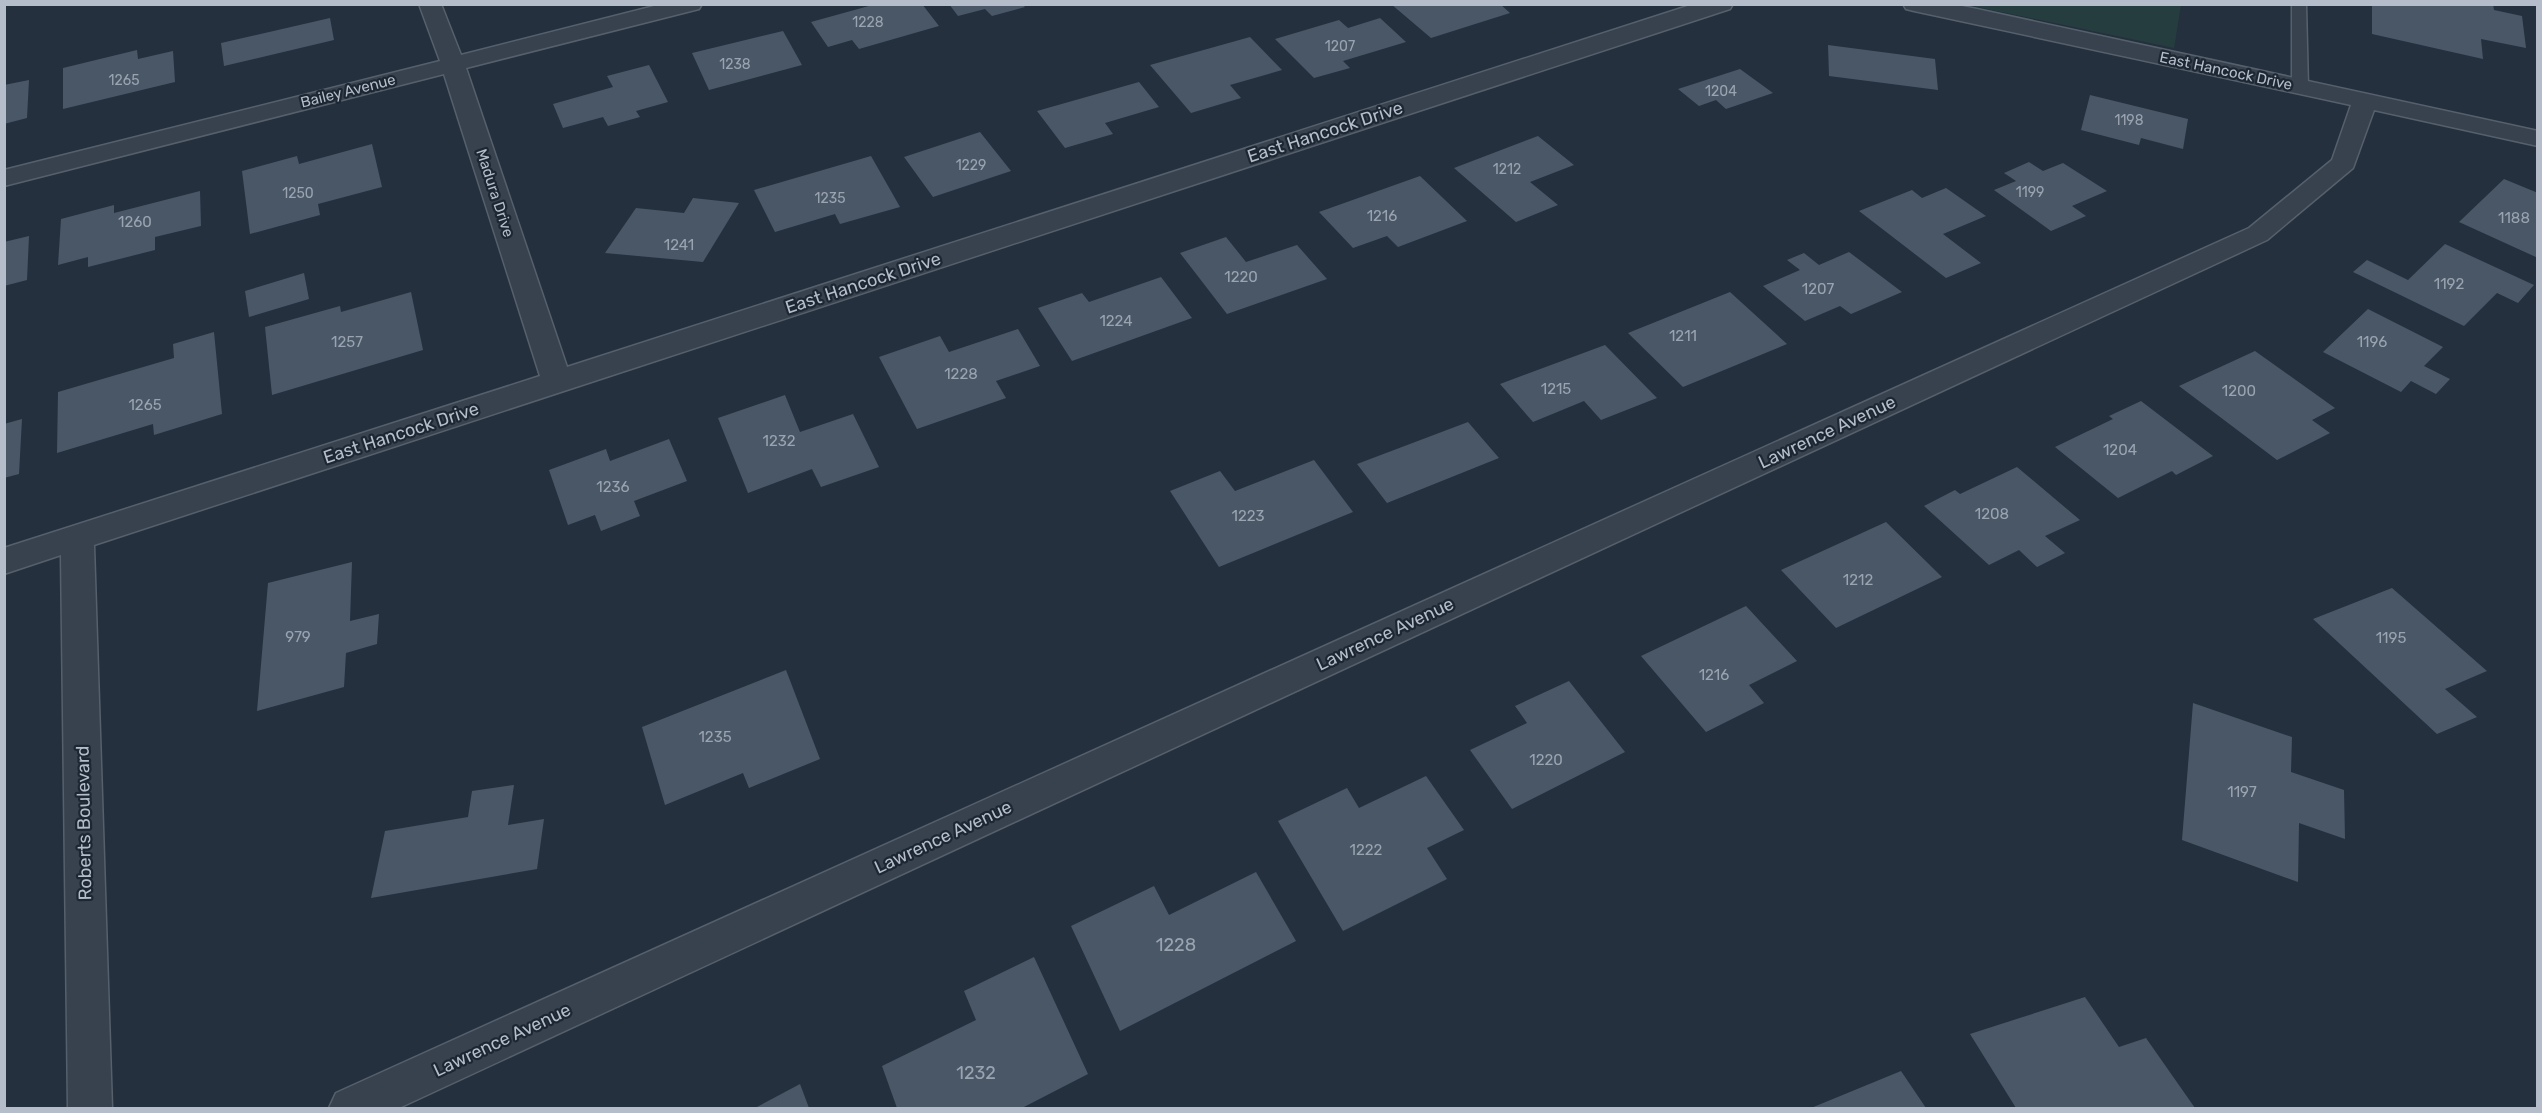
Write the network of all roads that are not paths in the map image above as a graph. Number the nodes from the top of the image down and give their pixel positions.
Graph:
1 (430, 4) edge
2 (691, 4) edge
3 (1722, 4) edge
4 (1914, 4) edge
5 (2300, 4) edge
6 (453, 65) junction
7 (2300, 87) junction
8 (2365, 101) junction
9 (2538, 139) edge
10 (4, 178) edge
11 (557, 383) junction
12 (77, 537) junction
13 (4, 561) edge
14 (90, 1108) edge
15 (351, 1108) edge

1 - 6 street, Madura Drive
2 - 6 street, Bailey Avenue
3 - 11 street, East Hancock Drive
4 - 7 street, East Hancock Drive
5 - 7 lane
6 - 10 street, Bailey Avenue
6 - 11 street, Madura Drive
7 - 8 street, East Hancock Drive
8 - 9 street, East Hancock Drive
8 - 15 street, Lawrence Avenue
11 - 12 street, East Hancock Drive
12 - 13 street, East Hancock Drive
12 - 14 street, Roberts Boulevard

